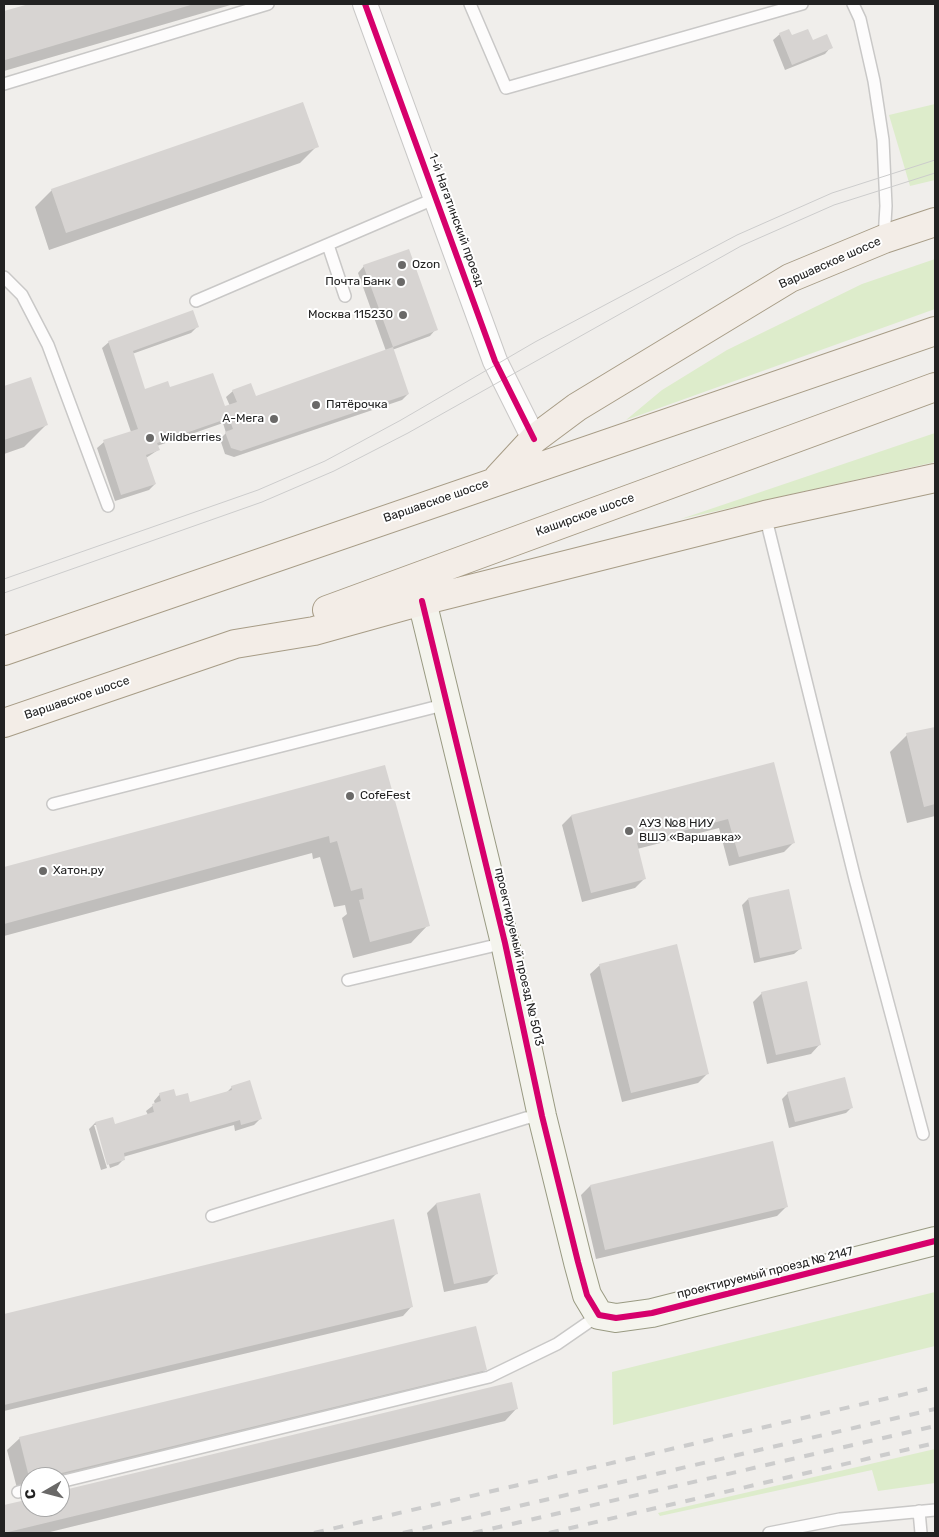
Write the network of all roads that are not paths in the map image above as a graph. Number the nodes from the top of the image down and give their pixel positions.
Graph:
1 (268, 4) edge
2 (365, 4) edge
3 (470, 4) edge
4 (802, 4) edge
5 (853, 4) edge
6 (4, 84) edge
7 (436, 198) junction
8 (935, 222) edge
9 (884, 239) junction
10 (328, 245) junction
11 (4, 277) edge
12 (345, 296) dead end
13 (196, 300) dead end
14 (935, 331) edge
15 (935, 387) edge
16 (534, 439) junction
17 (935, 478) edge
18 (495, 481) junction
19 (108, 506) dead end
20 (765, 515) junction
21 (422, 601) junction
22 (234, 644) junction
23 (4, 651) edge
24 (448, 704) junction
25 (4, 723) edge
26 (54, 804) dead end
27 (505, 942) junction
28 (348, 980) dead end
29 (542, 1116) junction
30 (923, 1134) dead end
31 (212, 1216) dead end
32 (935, 1241) edge
33 (599, 1315) junction
34 (70, 1480) edge
35 (935, 1510) edge
36 (919, 1511) junction
37 (769, 1533) edge
38 (921, 1533) edge

1 - 6 lane
2 - 7 street, 1-й Нагатинский проезд
3 - 4 lane
5 - 9 lane
7 - 10 lane
7 - 16 street, 1-й Нагатинский проезд
8 - 9 main road, Варшавское шоссе
9 - 16 main road, Варшавское шоссе
10 - 12 lane
10 - 13 lane
11 - 19 lane
14 - 18 main road
15 - 22 main road, Каширское шоссе
16 - 18 main road, Варшавское шоссе
17 - 20 main road, Варшавское шоссе
18 - 23 main road, Варшавское шоссе
20 - 21 main road, Варшавское шоссе
20 - 30 lane
21 - 22 main road, Варшавское шоссе
21 - 24 street, проектируемый проезд № 5013
22 - 25 main road, Варшавское шоссе
24 - 26 lane
24 - 27 street, проектируемый проезд № 5013
27 - 28 lane
27 - 29 street, проектируемый проезд № 5013
29 - 31 lane
29 - 33 street, проектируемый проезд № 5013
32 - 33 street, проектируемый проезд № 2147
33 - 34 lane
35 - 36 lane
36 - 37 lane
36 - 38 lane

